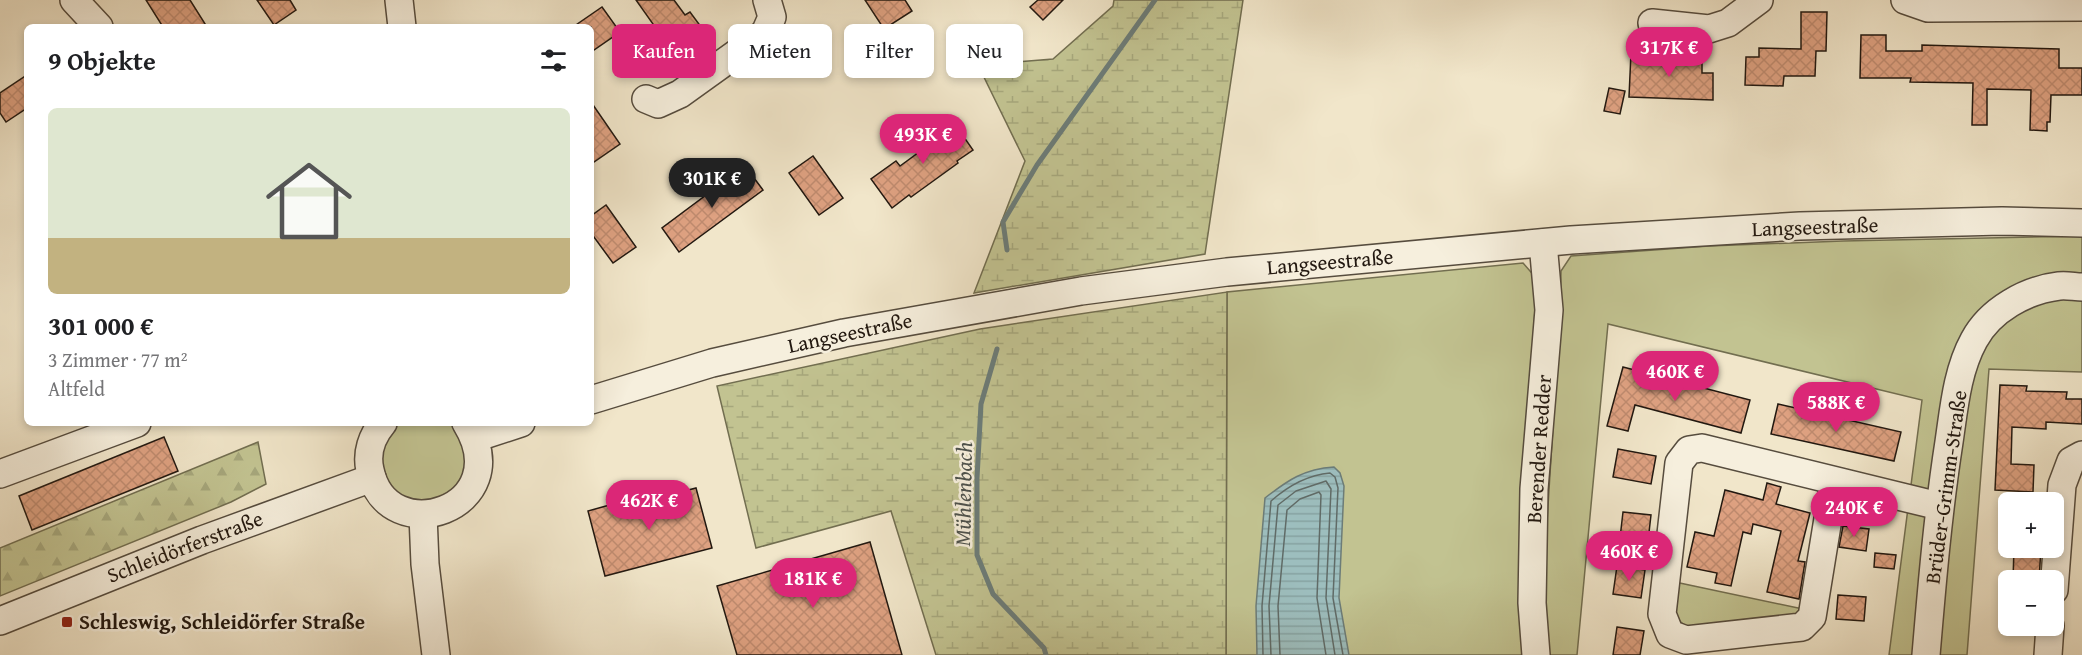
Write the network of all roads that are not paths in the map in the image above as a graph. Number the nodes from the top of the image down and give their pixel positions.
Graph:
1 (75, 0) edge
2 (399, 0) edge
3 (767, 0) edge
4 (1759, 0) edge
5 (1905, 0) edge
6 (2082, 7) edge
7 (1652, 23) dead end
8 (96, 24) edge
9 (402, 24) edge
10 (646, 99) dead end
11 (2082, 223) edge
12 (1543, 243) junction
13 (2082, 287) edge
14 (594, 399) edge
15 (129, 426) edge
16 (380, 426) edge
17 (499, 426) edge
18 (470, 430) edge
19 (2082, 455) edge
20 (0, 474) edge
21 (372, 478) junction
22 (1834, 482) junction
23 (1939, 506) junction
24 (423, 514) junction
25 (2056, 570) edge
26 (0, 621) edge
27 (2049, 636) edge
28 (436, 655) edge
29 (1536, 655) edge
30 (1926, 655) edge
31 (2048, 655) edge

1 - 8 street
2 - 9 street
3 - 10 street
4 - 7 street
5 - 6 street
11 - 12 street, Langseestraße
12 - 14 street, Langseestraße
12 - 29 street, Berender Redder
13 - 23 street, Brüder-Grimm-Straße
15 - 20 street
16 - 21 street
17 - 18 street
18 - 24 street
19 - 25 street
21 - 24 street
21 - 26 street, Schleidörferstraße
22 - 22 street
22 - 23 street
23 - 30 street, Brüder-Grimm-Straße
24 - 28 street
27 - 31 street

